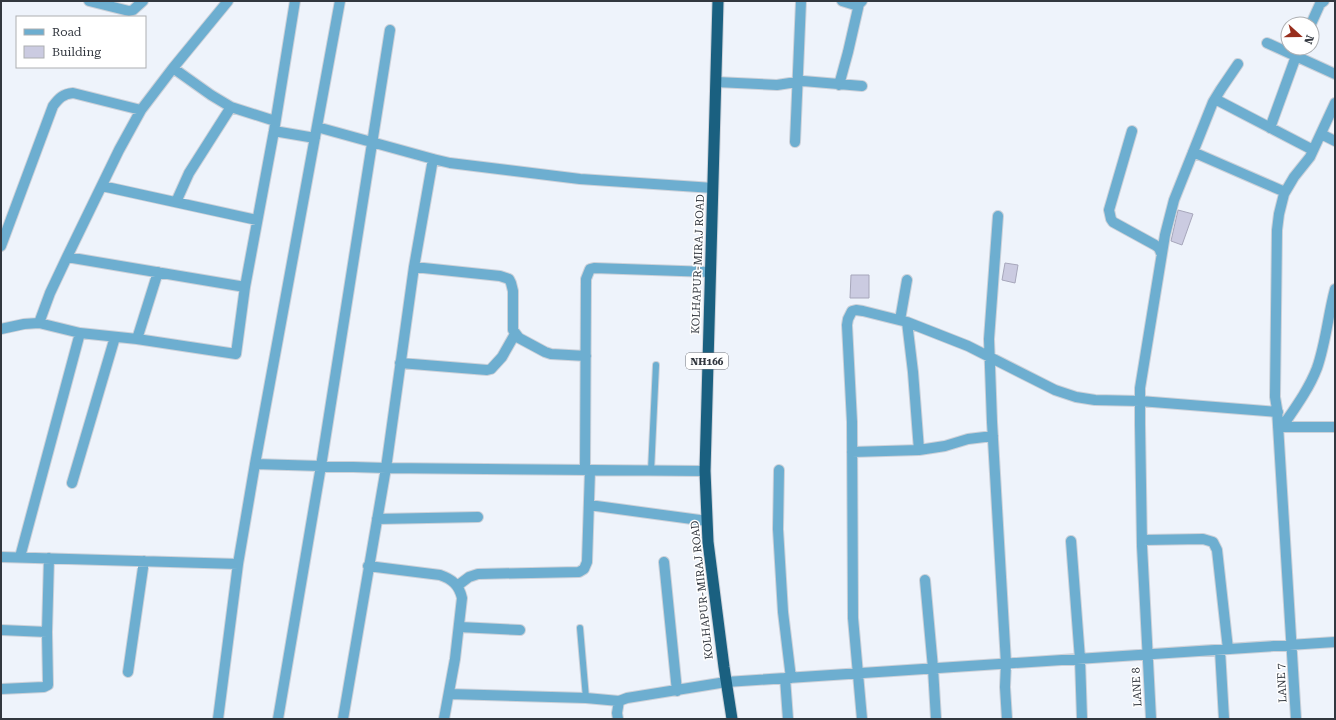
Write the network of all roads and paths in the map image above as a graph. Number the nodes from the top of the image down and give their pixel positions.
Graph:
1 (89, 1) edge
2 (143, 1) edge
3 (228, 1) edge
4 (295, 1) edge
5 (340, 1) edge
6 (718, 1) edge
7 (801, 1) edge
8 (842, 1) edge
9 (1324, 1) edge
10 (860, 3) edge
11 (1315, 16) edge
12 (390, 30) dead end
13 (1267, 43) dead end
14 (1280, 47) edge
15 (1296, 56) edge
16 (1304, 56) edge
17 (1238, 64) dead end
18 (173, 68) junction
19 (1335, 74) edge
20 (716, 82) junction
21 (798, 82) junction
22 (839, 84) junction
23 (862, 86) dead end
24 (1214, 99) junction
25 (1335, 103) edge
26 (231, 107) junction
27 (141, 110) junction
28 (275, 121) junction
29 (317, 127) junction
30 (1270, 128) junction
31 (274, 131) junction
32 (1132, 131) dead end
33 (1321, 134) junction
34 (315, 138) junction
35 (371, 141) junction
36 (1335, 141) edge
37 (795, 142) dead end
38 (1314, 150) junction
39 (1193, 152) junction
40 (433, 160) junction
41 (102, 186) junction
42 (713, 188) junction
43 (1285, 192) junction
44 (176, 202) junction
45 (998, 216) dead end
46 (257, 220) junction
47 (1, 246) edge
48 (1161, 253) junction
49 (67, 256) junction
50 (414, 267) junction
51 (158, 272) junction
52 (710, 272) junction
53 (907, 280) dead end
54 (245, 287) junction
55 (1335, 289) edge
56 (904, 321) junction
57 (38, 323) junction
58 (1, 330) edge
59 (80, 333) junction
60 (515, 334) junction
61 (115, 337) junction
62 (137, 339) junction
63 (586, 356) junction
64 (989, 357) junction
65 (400, 363) junction
66 (656, 365) dead end
67 (1140, 401) junction
68 (1278, 412) junction
69 (1280, 427) junction
70 (1335, 427) edge
71 (993, 436) junction
72 (919, 450) junction
73 (852, 452) junction
74 (255, 464) junction
75 (321, 466) junction
76 (386, 468) junction
77 (587, 470) junction
78 (779, 470) dead end
79 (652, 471) junction
80 (705, 471) junction
81 (72, 483) dead end
82 (589, 505) junction
83 (478, 517) dead end
84 (377, 519) junction
85 (707, 521) junction
86 (1142, 540) junction
87 (1071, 541) dead end
88 (1, 557) edge
89 (20, 557) junction
90 (49, 558) junction
91 (144, 561) junction
92 (664, 562) dead end
93 (238, 564) junction
94 (368, 566) junction
95 (925, 580) dead end
96 (457, 586) junction
97 (459, 626) junction
98 (580, 628) dead end
99 (1, 630) edge
100 (520, 630) dead end
101 (47, 632) junction
102 (1335, 642) edge
103 (1292, 645) junction
104 (1224, 649) junction
105 (1148, 654) junction
106 (1080, 659) junction
107 (1006, 664) junction
108 (933, 668) junction
109 (128, 672) dead end
110 (858, 673) junction
111 (788, 678) junction
112 (726, 682) junction
113 (1, 689) edge
114 (677, 691) junction
115 (449, 694) junction
116 (586, 698) junction
117 (619, 701) junction
118 (218, 719) edge
119 (278, 719) edge
120 (343, 719) edge
121 (444, 719) edge
122 (618, 719) edge
123 (732, 719) edge
124 (788, 719) edge
125 (862, 719) edge
126 (936, 719) edge
127 (1007, 719) edge
128 (1082, 719) edge
129 (1151, 719) edge
130 (1224, 719) edge
131 (1296, 719) edge

1 - 2 street
3 - 18 street
4 - 28 street
5 - 29 street
6 - 20 highway, KOLHAPUR-MIRAJ ROAD / NH166
7 - 21 street
8 - 10 street
9 - 11 street
10 - 22 street
12 - 35 street
13 - 14 street
15 - 30 street
16 - 19 street
17 - 24 street, LANE 8
18 - 26 street
18 - 27 street
20 - 21 street
20 - 42 highway, KOLHAPUR-MIRAJ ROAD / NH166
21 - 22 street
21 - 37 street
22 - 23 street
24 - 30 street
24 - 39 street, LANE 8
25 - 33 street, LANE 7
26 - 28 street
26 - 44 street
27 - 41 street
27 - 47 street
28 - 31 street
29 - 34 street
29 - 35 street
30 - 38 street
31 - 34 street
31 - 46 street
32 - 48 street
33 - 36 street
33 - 38 street, LANE 7
34 - 74 street
35 - 40 street
35 - 75 street
38 - 43 street, LANE 7
39 - 43 street
39 - 48 street, LANE 8
40 - 42 street
40 - 50 street
41 - 44 street
41 - 49 street
42 - 52 highway, KOLHAPUR-MIRAJ ROAD / NH166
43 - 68 street, LANE 7
44 - 46 street
45 - 64 street
46 - 54 street
48 - 67 street, LANE 8
49 - 51 street
49 - 57 street
50 - 60 street
50 - 65 street
51 - 54 street
51 - 62 street
52 - 63 street
52 - 80 highway, KOLHAPUR-MIRAJ ROAD / NH166
53 - 56 street
54 - 62 street
55 - 69 street
56 - 64 street
56 - 72 street
56 - 73 street
57 - 58 street
57 - 59 street
59 - 61 street
59 - 89 street
60 - 63 street
60 - 65 street
61 - 62 street
61 - 81 street
63 - 77 street
64 - 67 street
64 - 71 street
65 - 76 street
66 - 79 lane
67 - 68 street
67 - 86 street, LANE 8
68 - 69 street, LANE 7
69 - 70 street
69 - 103 street, LANE 7
71 - 72 street
71 - 107 street
72 - 73 street
73 - 110 street
74 - 75 street
74 - 93 street
75 - 76 street
75 - 119 street
76 - 77 street
76 - 84 street
77 - 79 street
77 - 82 street
78 - 111 street
79 - 80 street
80 - 85 highway, KOLHAPUR-MIRAJ ROAD / NH166
82 - 85 street
82 - 96 street
83 - 84 street
84 - 94 street
85 - 112 highway, KOLHAPUR-MIRAJ ROAD / NH166
86 - 104 street
86 - 105 street, LANE 8
87 - 106 street
88 - 89 street
89 - 90 street
90 - 91 street
90 - 101 street
91 - 93 street
91 - 109 street
92 - 114 street
93 - 118 street
94 - 96 street
94 - 120 street
95 - 108 street
96 - 97 street
97 - 100 street
97 - 115 street
98 - 116 lane
99 - 101 street
101 - 113 street
102 - 103 street
103 - 104 street
103 - 131 street, LANE 7
104 - 105 street
104 - 130 street
105 - 106 street
105 - 129 street, LANE 8
106 - 107 street
106 - 128 street
107 - 108 street
107 - 127 street
108 - 110 street
108 - 126 street
110 - 111 street
110 - 125 street
111 - 112 street
111 - 124 street
112 - 114 street
112 - 123 highway, KOLHAPUR-MIRAJ ROAD / NH166
114 - 117 street
115 - 116 street
115 - 121 street
116 - 117 street
117 - 122 street

